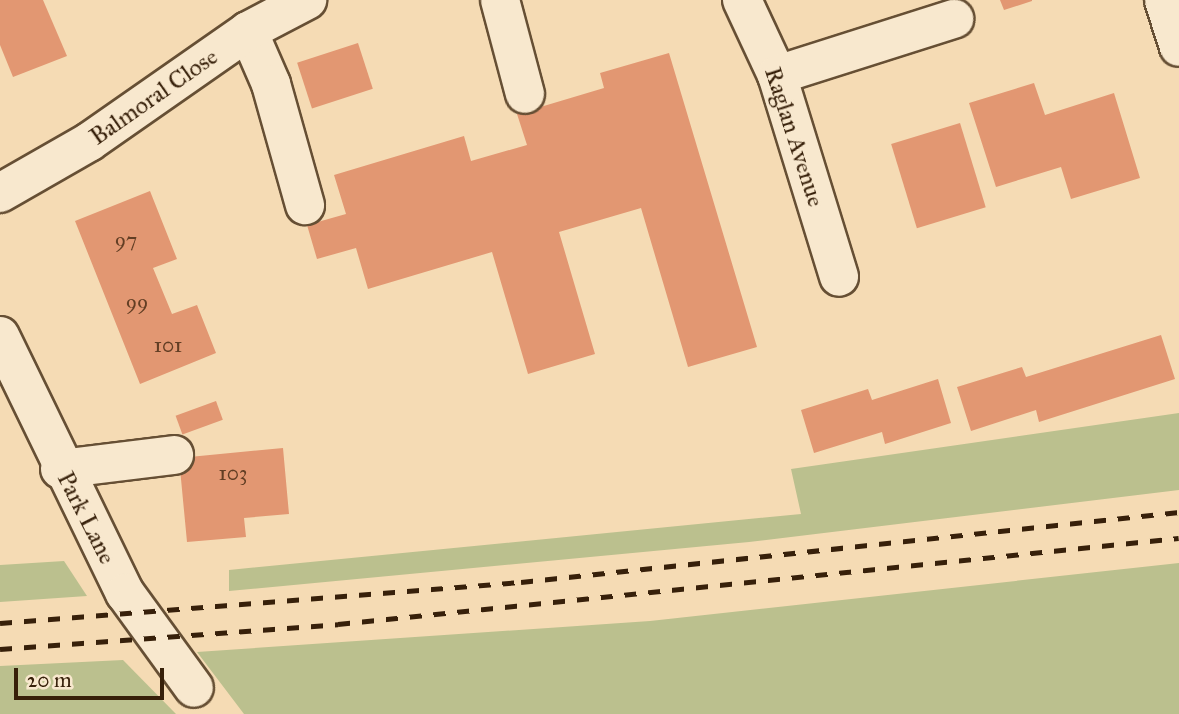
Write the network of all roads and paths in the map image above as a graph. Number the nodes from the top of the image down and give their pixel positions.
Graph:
1 (307, 0) edge
2 (500, 0) edge
3 (742, 0) edge
4 (1164, 0) edge
5 (954, 19) dead end
6 (248, 31) junction
7 (1179, 47) edge
8 (777, 75) junction
9 (525, 94) dead end
10 (0, 193) edge
11 (305, 205) dead end
12 (839, 277) dead end
13 (0, 336) edge
14 (174, 455) dead end
15 (60, 469) junction
16 (194, 688) dead end

1 - 6 street, Balmoral Close
2 - 9 street
3 - 8 street, Raglan Avenue
4 - 7 street
5 - 8 street
6 - 10 street, Balmoral Close
6 - 11 street
8 - 12 street, Raglan Avenue
13 - 15 street, Park Lane
14 - 15 street
15 - 16 street, Park Lane

